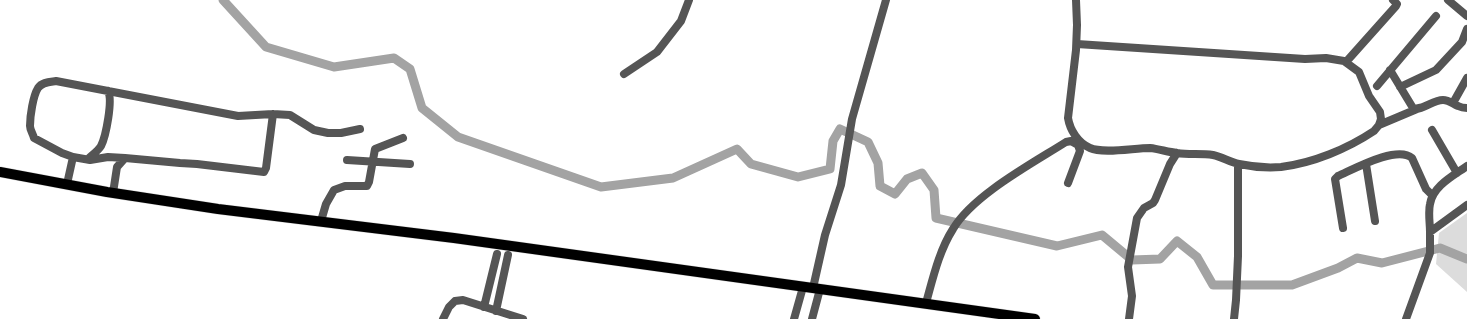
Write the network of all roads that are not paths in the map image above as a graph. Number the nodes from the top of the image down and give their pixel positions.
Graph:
1 (689, 0) edge
2 (886, 0) edge
3 (1076, 0) edge
4 (1393, 0) edge
5 (1448, 0) edge
6 (1436, 16) dead end
7 (1467, 16) edge
8 (1467, 30) edge
9 (1077, 44) junction
10 (1346, 62) junction
11 (1390, 70) junction
12 (624, 74) dead end
13 (1467, 78) edge
14 (1377, 86) dead end
15 (1400, 87) junction
16 (108, 91) junction
17 (1453, 103) junction
18 (1418, 109) junction
19 (1466, 111) edge
20 (273, 114) junction
21 (1379, 125) junction
22 (360, 129) dead end
23 (1432, 130) dead end
24 (403, 138) dead end
25 (1177, 153) junction
26 (73, 157) junction
27 (125, 158) junction
28 (88, 159) junction
29 (347, 160) dead end
30 (372, 160) junction
31 (410, 164) dead end
32 (1238, 164) junction
33 (1366, 164) junction
34 (1467, 166) edge
35 (0, 172) edge
36 (1457, 173) junction
37 (1068, 183) dead end
38 (67, 184) junction
39 (113, 193) junction
40 (1432, 196) junction
41 (1467, 205) edge
42 (321, 221) junction
43 (1375, 221) dead end
44 (1343, 228) dead end
45 (1430, 236) junction
46 (497, 254) dead end
47 (508, 255) dead end
48 (812, 288) junction
49 (926, 303) junction
50 (484, 307) junction
51 (496, 311) junction
52 (443, 319) edge
53 (523, 319) edge
54 (794, 319) edge
55 (812, 319) edge
56 (1036, 319) edge
57 (1128, 319) edge
58 (1234, 319) edge
59 (1406, 319) edge

1 - 12 street
2 - 48 street
3 - 9 street
4 - 10 street
5 - 7 street
6 - 11 street
8 - 15 street
9 - 10 street
9 - 25 street
10 - 21 street
11 - 14 street
11 - 15 street
13 - 17 street
15 - 18 street
16 - 20 street
16 - 26 street
16 - 28 street
17 - 18 street
17 - 19 street
18 - 21 street
20 - 22 street
20 - 27 street
21 - 32 street
23 - 36 street
24 - 30 street
25 - 32 street
25 - 57 street
26 - 28 street
26 - 38 street
27 - 28 street
27 - 39 street
29 - 30 street
30 - 31 street
30 - 42 street
32 - 58 street
33 - 40 street
33 - 43 street
33 - 44 street
34 - 36 street
35 - 38 main road
36 - 40 street
37 - 49 street
38 - 39 main road
39 - 42 main road
40 - 45 street
41 - 45 street
42 - 48 main road
45 - 59 street
46 - 50 street
47 - 51 street
48 - 49 main road
48 - 54 street
48 - 55 street
49 - 56 main road
50 - 51 street
50 - 52 street
51 - 53 street

